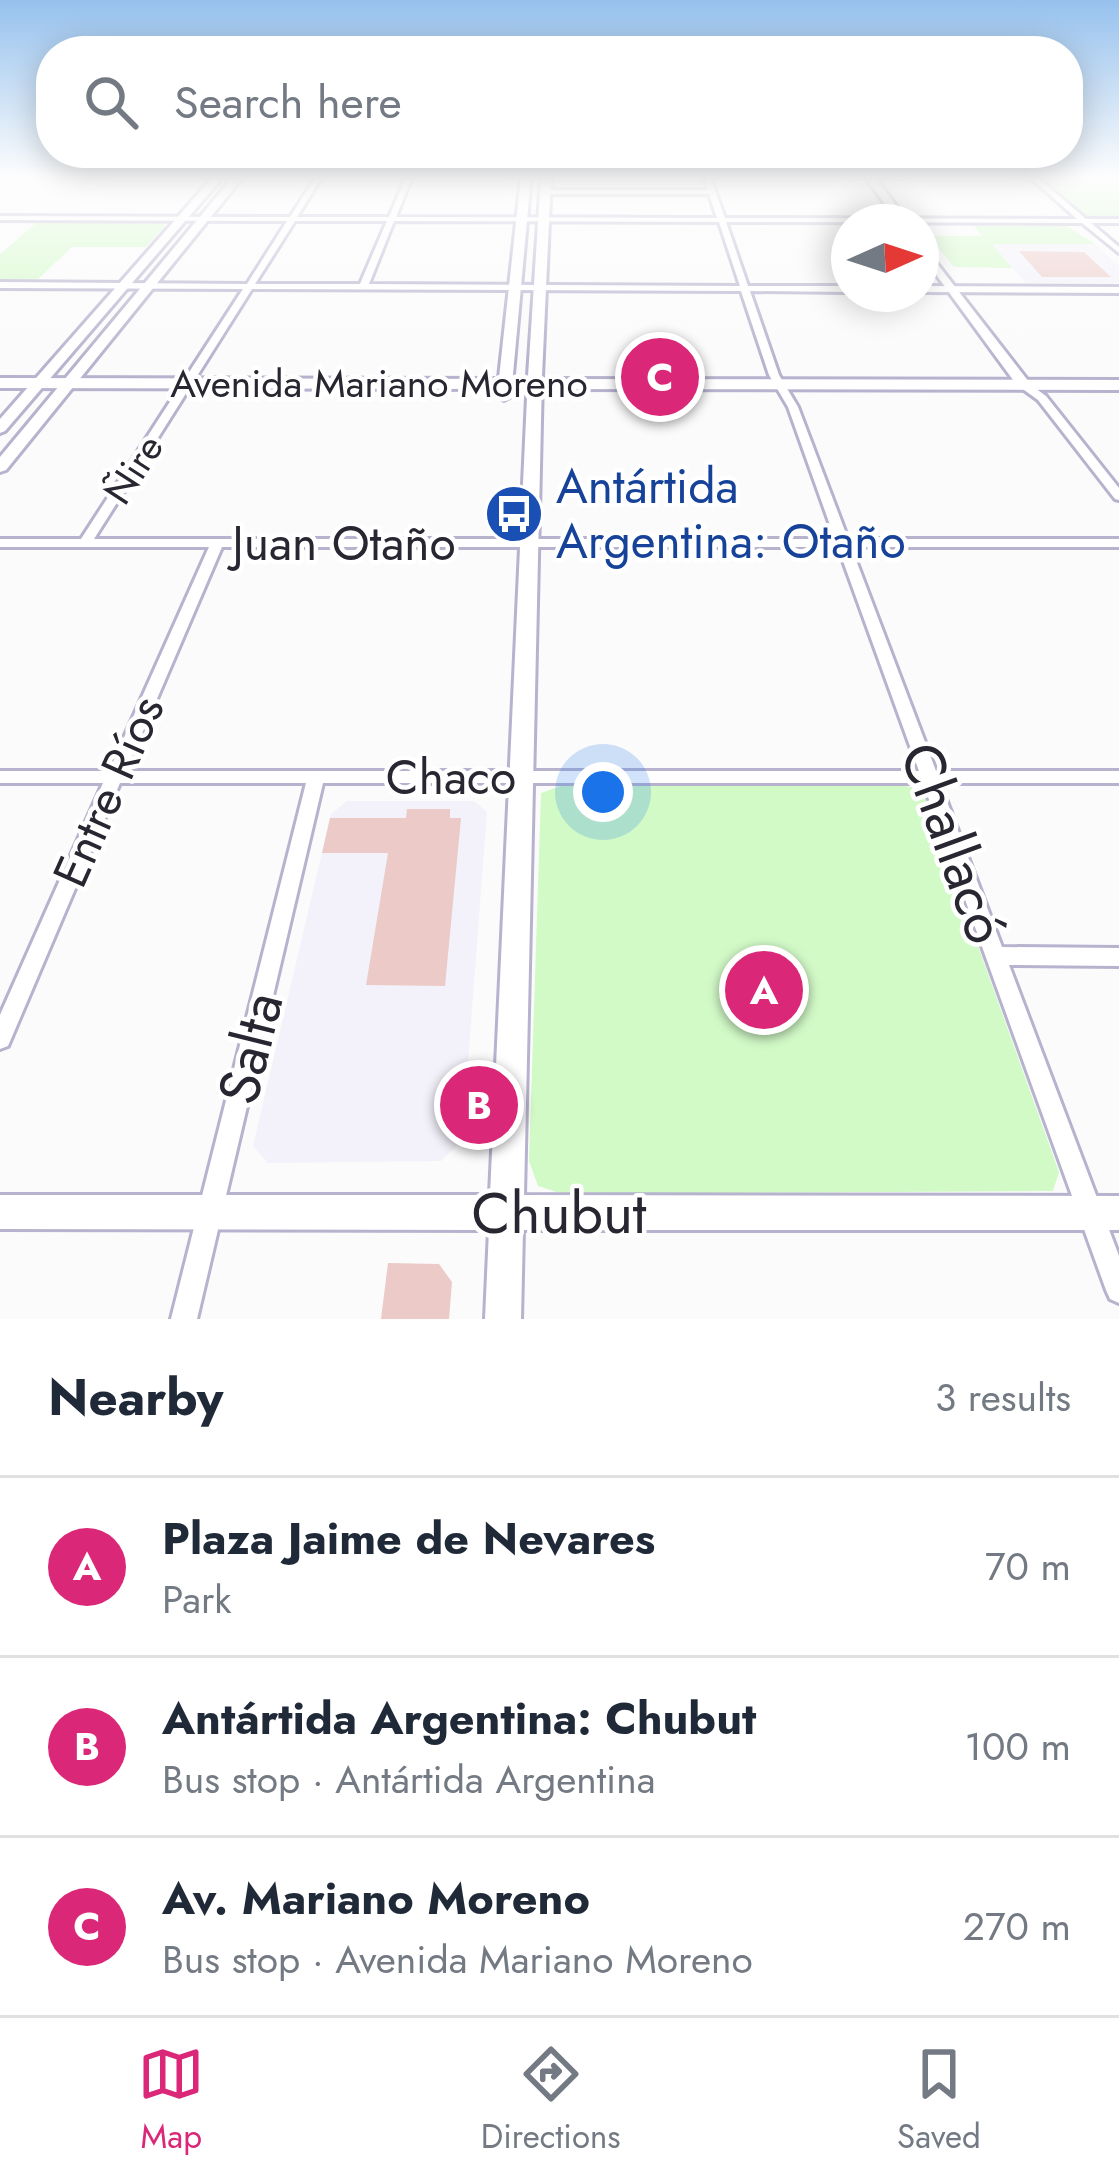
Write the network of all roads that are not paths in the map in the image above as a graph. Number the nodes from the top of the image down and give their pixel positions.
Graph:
1 (164, 239) edge
2 (186, 239) edge
3 (280, 239) edge
4 (384, 239) edge
5 (520, 239) edge
6 (543, 239) edge
7 (728, 239) edge
8 (939, 270) edge
9 (0, 285) edge
10 (124, 285) junction
11 (149, 285) junction
12 (250, 286) junction
13 (364, 286) junction
14 (515, 287) junction
15 (540, 287) junction
16 (745, 288) junction
17 (831, 289) edge
18 (939, 289) edge
19 (953, 289) junction
20 (1119, 290) edge
21 (0, 383) edge
22 (1024, 385) junction
23 (1119, 385) edge
24 (34, 389) junction
25 (64, 389) junction
26 (184, 389) junction
27 (505, 390) junction
28 (536, 390) junction
29 (782, 391) junction
30 (0, 395) edge
31 (1042, 398) junction
32 (1119, 398) edge
33 (0, 428) edge
34 (0, 467) edge
35 (1119, 496) edge
36 (0, 543) edge
37 (86, 543) junction
38 (217, 543) junction
39 (532, 543) junction
40 (843, 543) junction
41 (1119, 543) edge
42 (0, 777) edge
43 (114, 777) junction
44 (316, 777) junction
45 (523, 777) junction
46 (929, 777) junction
47 (1119, 777) edge
48 (996, 956) junction
49 (1119, 957) edge
50 (0, 1039) edge
51 (0, 1212) edge
52 (210, 1212) junction
53 (507, 1213) junction
54 (1105, 1214) edge
55 (1119, 1290) edge
56 (184, 1319) edge
57 (503, 1319) edge

1 - 10 main road
2 - 11 main road
3 - 12 street, Ñire
4 - 13 street
5 - 14 main road
6 - 15 main road
7 - 16 street, Challacó
8 - 19 main road
9 - 10 street
10 - 11 street
10 - 24 main road
11 - 12 street
11 - 25 main road
12 - 13 street
12 - 26 street, Ñire
13 - 14 street
14 - 15 street
14 - 27 main road
15 - 16 street
15 - 28 main road
16 - 17 street
16 - 29 street, Challacó
18 - 19 street
19 - 20 street
19 - 22 main road
21 - 24 main road, Avenida Mariano Moreno
22 - 23 main road, Avenida Mariano Moreno
22 - 29 main road, Avenida Mariano Moreno
22 - 31 street
24 - 25 main road, Avenida Mariano Moreno
24 - 30 main road, Avenida Mariano Moreno
24 - 33 main road
25 - 26 main road, Avenida Mariano Moreno
25 - 34 main road
26 - 27 main road, Avenida Mariano Moreno
26 - 37 street, Ñire
27 - 28 main road, Avenida Mariano Moreno
28 - 29 main road, Avenida Mariano Moreno
28 - 39 main road
29 - 31 main road, Avenida Mariano Moreno
29 - 40 street, Challacó
31 - 32 main road, Avenida Mariano Moreno
31 - 35 street
36 - 37 street, Juan Otaño
37 - 38 street, Juan Otaño
38 - 39 street, Juan Otaño
38 - 43 street, Entre Ríos
39 - 40 street, Juan Otaño
39 - 45 main road
40 - 41 street, Juan Otaño
40 - 46 street, Challacó
42 - 43 street, Chaco
43 - 44 street, Chaco
43 - 50 street, Entre Ríos
44 - 45 street, Chaco
44 - 52 street, Salta
45 - 46 street, Chaco
45 - 53 main road
46 - 47 street, Chaco
46 - 48 street, Challacó
48 - 49 street
48 - 54 street, Challacó
51 - 52 main road, Chubut
52 - 53 main road, Chubut
52 - 56 street, Salta
53 - 54 main road, Chubut
53 - 57 main road
54 - 55 street, Challacó

